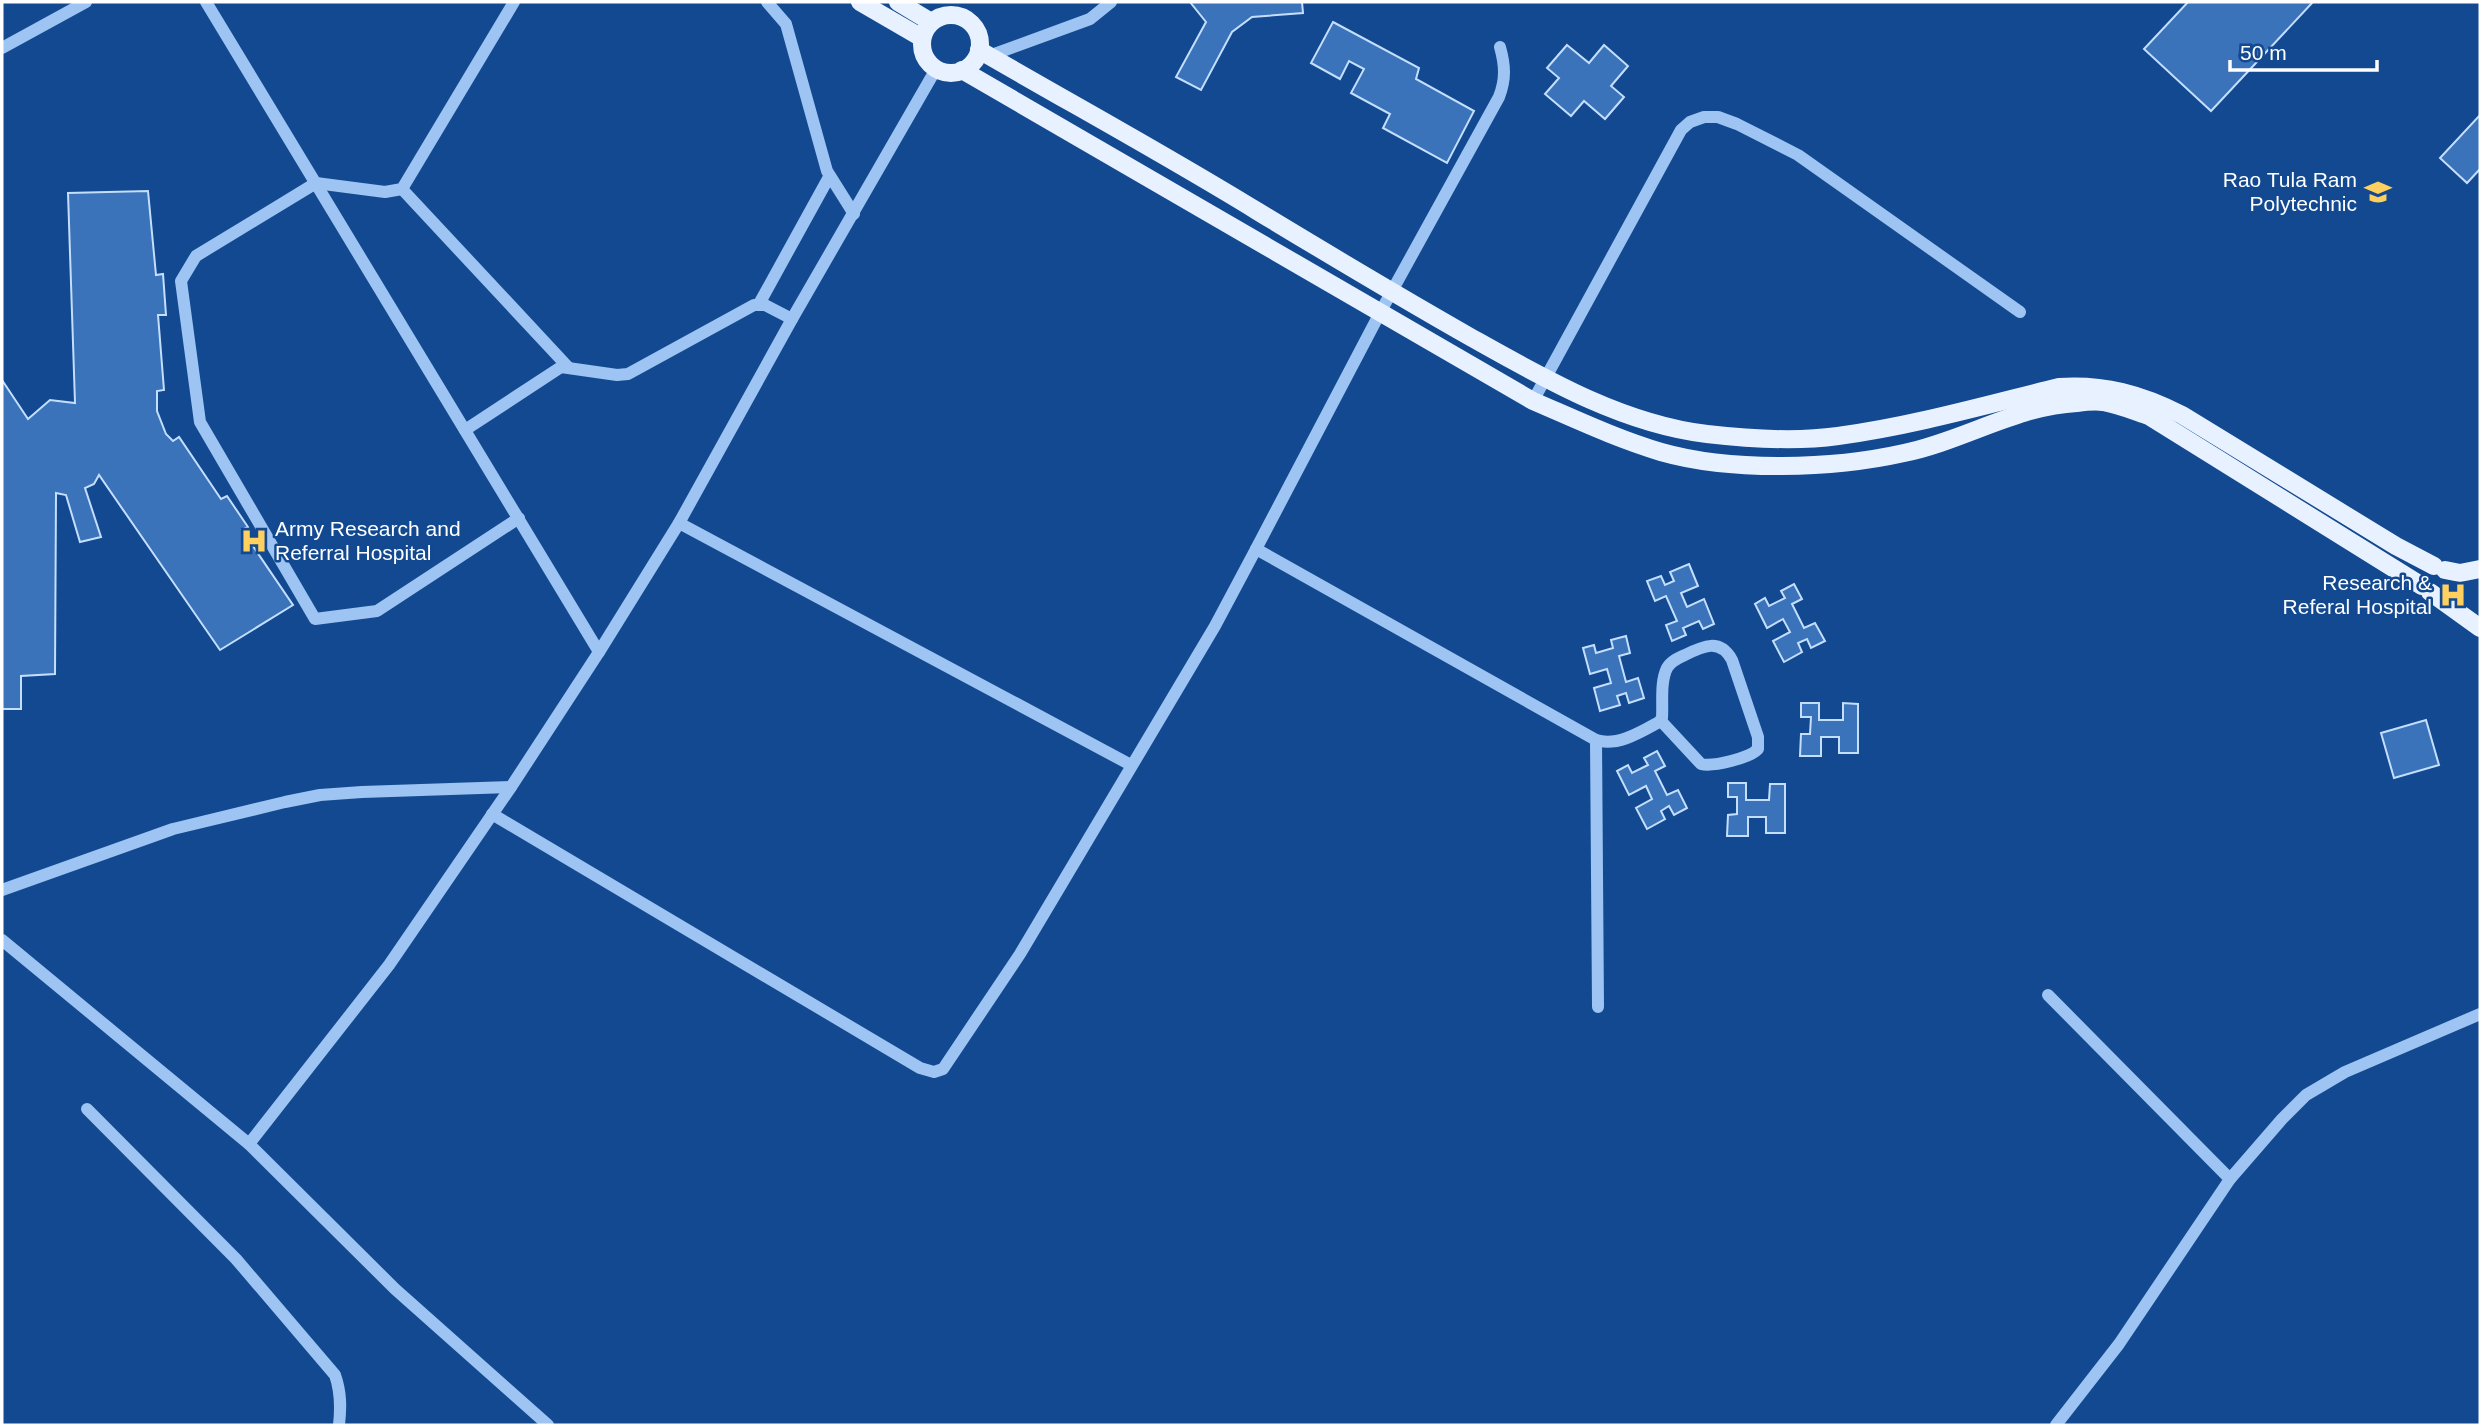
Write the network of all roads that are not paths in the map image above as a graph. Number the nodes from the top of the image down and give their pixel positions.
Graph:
1 (86, 2) edge
2 (206, 2) edge
3 (514, 2) edge
4 (767, 2) edge
5 (860, 2) edge
6 (898, 2) edge
7 (1111, 2) edge
8 (927, 30) junction
9 (2, 47) edge
10 (1500, 47) dead end
11 (984, 53) junction
12 (936, 69) junction
13 (962, 70) junction
14 (829, 177) junction
15 (316, 183) junction
16 (402, 188) junction
17 (853, 214) junction
18 (1392, 293) junction
19 (759, 304) junction
20 (1381, 311) junction
21 (2020, 312) dead end
22 (792, 319) junction
23 (568, 366) junction
24 (1545, 379) junction
25 (2053, 397) junction
26 (1533, 401) junction
27 (465, 430) junction
28 (2243, 452) junction
29 (2234, 469) junction
30 (519, 518) junction
31 (679, 523) junction
32 (1256, 549) junction
33 (2480, 569) edge
34 (2480, 628) edge
35 (599, 652) junction
36 (1661, 721) junction
37 (1596, 740) junction
38 (1131, 765) junction
39 (511, 787) junction
40 (492, 814) junction
41 (2, 890) edge
42 (2, 940) edge
43 (2048, 995) dead end
44 (1598, 1007) dead end
45 (2480, 1014) edge
46 (87, 1109) dead end
47 (249, 1144) junction
48 (2230, 1179) junction
49 (338, 1425) edge
50 (548, 1425) edge
51 (2056, 1425) edge

1 - 9 lane
2 - 15 lane
3 - 16 lane
4 - 14 lane
5 - 8 main road
6 - 8 main road
7 - 11 lane
8 - 11 main road
8 - 12 main road
10 - 18 lane
11 - 13 main road
11 - 18 main road
12 - 13 main road
12 - 17 lane
13 - 20 main road
14 - 17 lane
14 - 19 lane
15 - 16 lane
15 - 27 lane
15 - 30 lane
16 - 23 lane
17 - 22 lane
18 - 20 lane
18 - 24 main road
19 - 22 lane
19 - 23 lane
20 - 26 main road
20 - 32 lane
21 - 24 lane
22 - 31 lane
23 - 27 lane
24 - 25 main road
24 - 26 lane
25 - 26 main road
25 - 28 main road
25 - 29 main road
27 - 30 lane
28 - 29 main road
28 - 33 main road
29 - 34 main road
30 - 35 lane
31 - 35 lane
31 - 38 lane
32 - 37 lane
32 - 38 lane
35 - 39 lane
36 - 36 lane
36 - 37 lane
37 - 44 lane
38 - 40 lane
39 - 40 lane
39 - 41 lane
40 - 47 lane
42 - 47 lane
43 - 48 lane
45 - 48 lane
46 - 49 lane
47 - 50 lane
48 - 51 lane

